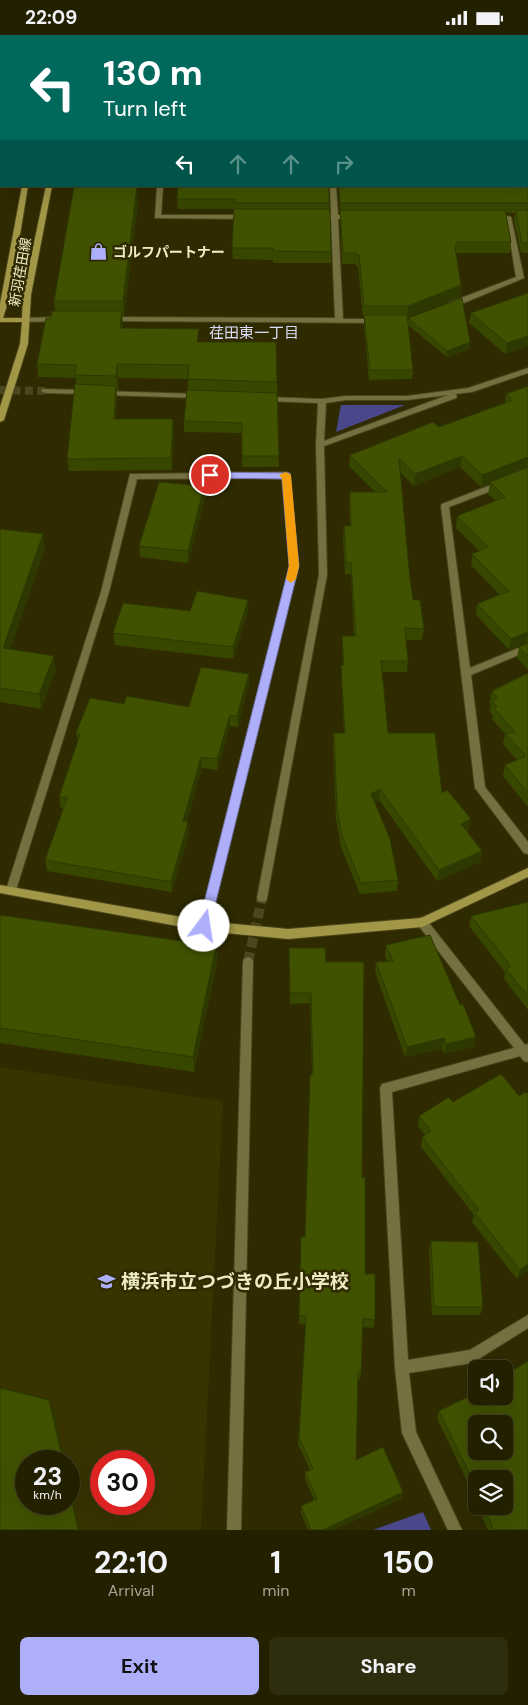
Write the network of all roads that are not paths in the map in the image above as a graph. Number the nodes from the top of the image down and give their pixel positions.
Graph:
1 (25, 187) edge
2 (49, 187) edge
3 (160, 187) edge
4 (333, 187) edge
5 (255, 217) edge
6 (305, 217) edge
7 (334, 217) junction
8 (363, 217) edge
9 (498, 217) edge
10 (508, 217) junction
11 (518, 217) edge
12 (442, 308) edge
13 (0, 319) edge
14 (67, 319) edge
15 (96, 319) edge
16 (25, 320) junction
17 (339, 320) junction
18 (388, 321) edge
19 (528, 369) edge
20 (469, 390) junction
21 (45, 391) tunnel mouth
22 (203, 397) edge
23 (253, 398) edge
24 (322, 401) junction
25 (0, 420) edge
26 (320, 445) junction
27 (510, 480) edge
28 (528, 647) edge
29 (466, 673) junction
30 (528, 850) edge
31 (528, 872) edge
32 (5, 890) edge
33 (262, 898) tunnel mouth
34 (422, 922) junction
35 (204, 926) junction
36 (248, 962) tunnel mouth
37 (526, 1052) edge
38 (528, 1321) edge
39 (402, 1368) junction
40 (234, 1530) edge
41 (455, 1530) edge

1 - 13 street, 新羽荏田線
2 - 16 street, 新羽荏田線
3 - 5 street
4 - 7 street
6 - 7 street
7 - 8 street
7 - 17 street
9 - 10 street
10 - 11 street
10 - 12 street
13 - 16 street
14 - 16 street
15 - 17 street
16 - 25 street, 新羽荏田線
17 - 18 street
19 - 20 street
20 - 24 street
20 - 26 street
21 - 22 street
23 - 24 street
24 - 26 street
26 - 33 street
27 - 29 street
28 - 29 street
29 - 30 street
31 - 34 street
32 - 35 street
32 - 35 street
34 - 35 street
34 - 37 street
36 - 40 street
37 - 39 street
38 - 39 street
39 - 41 street

